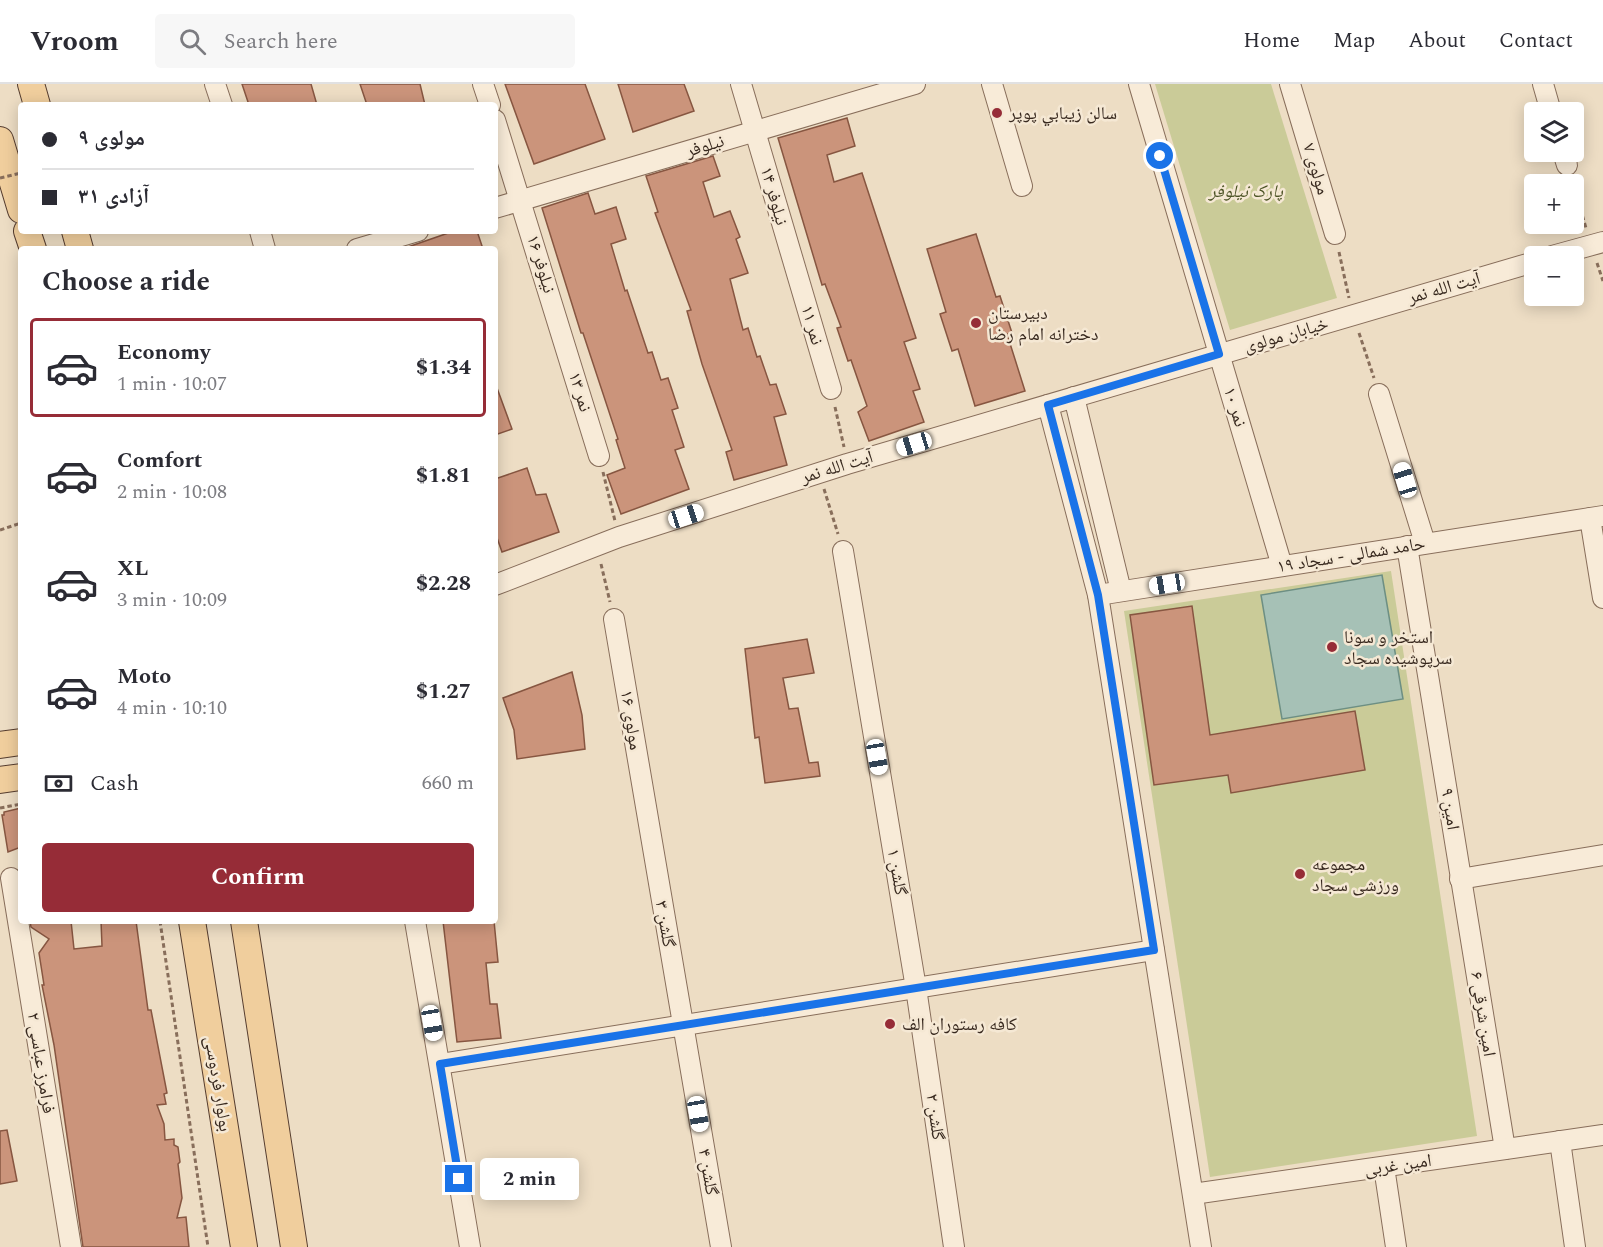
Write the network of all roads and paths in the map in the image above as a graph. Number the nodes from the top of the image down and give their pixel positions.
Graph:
1 (31, 84) edge
2 (215, 84) edge
3 (483, 84) edge
4 (741, 84) edge
5 (915, 84) edge
6 (992, 84) edge
7 (1139, 84) edge
8 (1290, 84) edge
9 (1543, 84) edge
10 (36, 102) edge
11 (221, 102) edge
12 (489, 102) edge
13 (1548, 102) edge
14 (498, 129) edge
15 (755, 131) junction
16 (0, 140) edge
17 (18, 174) edge
18 (0, 178) edge
19 (1022, 186) dead end
20 (18, 200) edge
21 (522, 200) junction
22 (498, 207) edge
23 (408, 234) edge
24 (1335, 234) joint
25 (1603, 242) edge
26 (367, 246) edge
27 (1584, 247) edge
28 (793, 260) joint
29 (1524, 265) edge
30 (1353, 315) junction
31 (560, 328) joint
32 (1219, 354) junction
33 (831, 389) joint
34 (1379, 394) joint
35 (1074, 397) junction
36 (1048, 405) junction
37 (599, 456) joint
38 (847, 464) junction
39 (819, 473) junction
40 (1597, 517) edge
41 (18, 525) edge
42 (0, 530) edge
43 (619, 537) junction
44 (597, 545) junction
45 (1416, 545) junction
46 (843, 551) joint
47 (1282, 566) junction
48 (498, 584) edge
49 (1121, 591) junction
50 (1098, 595) junction
51 (1603, 598) edge
52 (614, 619) joint
53 (18, 777) edge
54 (0, 780) edge
55 (18, 805) edge
56 (0, 808) edge
57 (648, 822) joint
58 (1603, 855) edge
59 (11, 878) dead end
60 (1460, 879) junction
61 (18, 921) edge
62 (18, 924) edge
63 (160, 924) edge
64 (192, 924) edge
65 (244, 924) edge
66 (416, 924) edge
67 (1154, 950) junction
68 (916, 988) junction
69 (682, 1025) junction
70 (440, 1064) junction
71 (1603, 1135) edge
72 (1560, 1141) junction
73 (1505, 1149) junction
74 (1384, 1167) junction
75 (1193, 1194) junction
76 (71, 1247) edge
77 (208, 1247) edge
78 (244, 1247) edge
79 (294, 1247) edge
80 (470, 1247) edge
81 (721, 1247) edge
82 (954, 1247) edge
83 (1201, 1247) edge
84 (1396, 1247) edge
85 (1575, 1247) edge

1 - 10 main road
2 - 11 street
3 - 12 street
4 - 15 street, نیلوفر ۱۴
5 - 15 street, نیلوفر
6 - 19 street
7 - 32 street, نمر ۱۰
8 - 24 street, مولوی ۷
9 - 13 street
14 - 21 street, نیلوفر ۱۶
15 - 21 street, نیلوفر
15 - 28 street, نیلوفر ۱۴
16 - 20 main road
17 - 18 path, bridge
21 - 22 street, نیلوفر
21 - 31 street, نیلوفر ۱۶
23 - 26 street
24 - 30 path
25 - 27 street
28 - 33 street, نمر ۱۱
29 - 30 street, آیت الله نمر
30 - 32 street, خیابان مولوی
30 - 34 path
31 - 37 street, نمر ۱۳
32 - 35 street, آیت الله نمر
32 - 47 street, نمر ۱۰
33 - 38 path
34 - 45 street, امین ۹
35 - 36 street, آیت الله نمر
35 - 49 street
36 - 38 street, آیت الله نمر
36 - 50 street
37 - 43 path
38 - 39 street, آیت الله نمر
39 - 43 street, آیت الله نمر
39 - 46 path
40 - 45 street, حامد شمالی - سجاد ۱۹
40 - 51 street
41 - 42 path
43 - 44 street, آیت الله نمر
44 - 48 street, آیت الله نمر
44 - 52 path
45 - 47 street, حامد شمالی - سجاد ۱۹
45 - 60 street, امین ۹
46 - 68 street, گلشن ۱
47 - 49 street, حامد شمالی - سجاد ۱۹
49 - 50 street, حامد شمالی - سجاد ۱۹
50 - 67 street
52 - 57 street, مولوی ۱۶
53 - 54 main road
55 - 56 path
57 - 69 street, گلشن ۳
58 - 60 street
59 - 61 street, فرامرز عباسی ۲
60 - 73 street, امین شرقی ۶
62 - 76 street, فرامرز عباسی ۲
63 - 77 path
64 - 78 main road, بولوار فردوسی
65 - 79 main road
66 - 70 street
67 - 68 street
67 - 75 street
68 - 69 street
68 - 82 street, گلشن ۲
69 - 70 street
69 - 81 street, گلشن ۴
70 - 80 street
71 - 72 street, امین غربی
72 - 73 street, امین غربی
72 - 85 street
73 - 74 street, امین غربی
74 - 75 street, امین غربی
74 - 84 street
75 - 83 street

